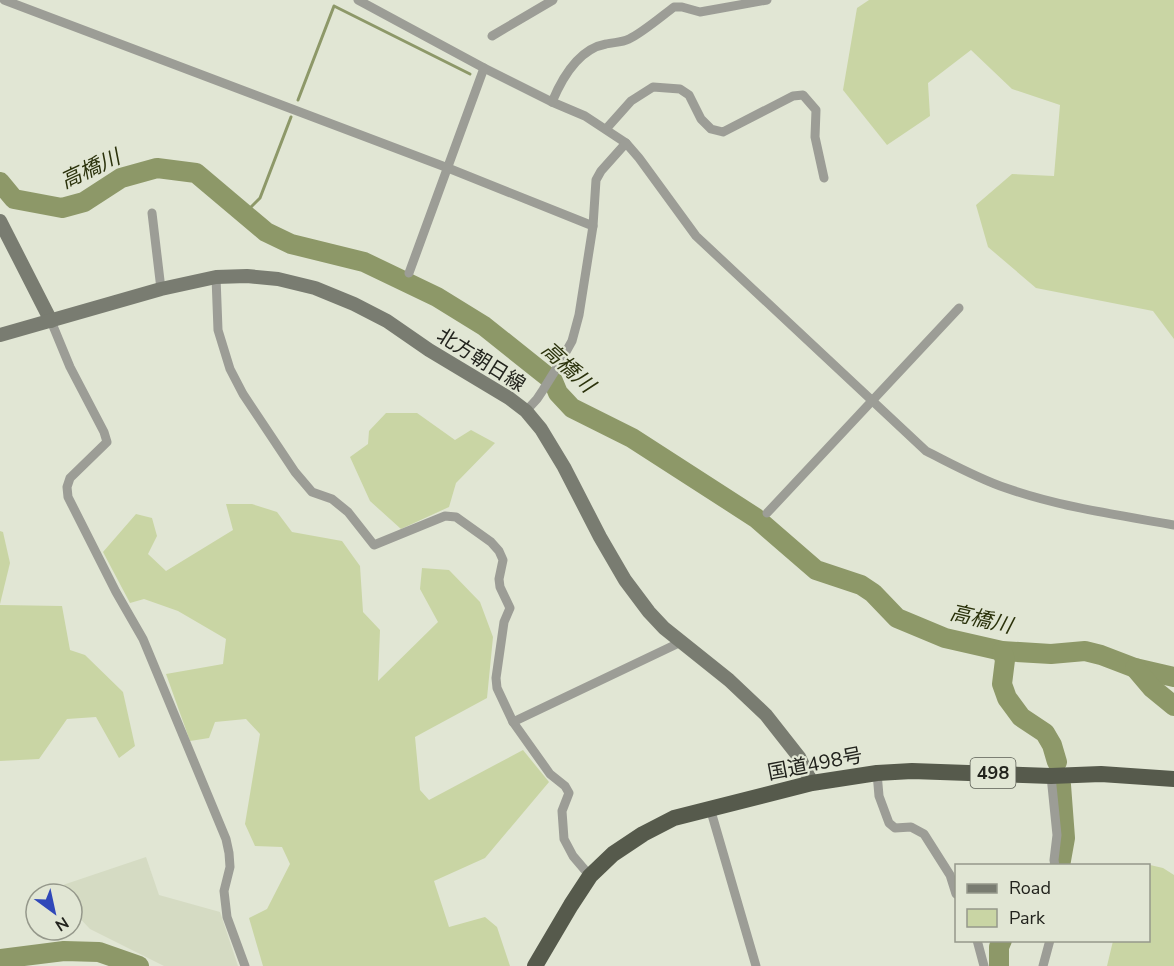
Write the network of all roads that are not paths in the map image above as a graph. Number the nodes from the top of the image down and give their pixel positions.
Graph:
1 (4, 0) edge
2 (358, 0) edge
3 (554, 0) edge
4 (767, 0) edge
5 (492, 36) dead end
6 (484, 68) junction
7 (552, 102) junction
8 (606, 129) junction
9 (626, 143) junction
10 (448, 168) junction
11 (824, 178) dead end
12 (152, 213) dead end
13 (0, 222) edge
14 (593, 226) junction
15 (5, 243) edge
16 (410, 273) dead end
17 (216, 277) junction
18 (161, 289) junction
19 (959, 308) dead end
20 (51, 321) junction
21 (0, 335) edge
22 (872, 400) junction
23 (526, 411) junction
24 (767, 513) dead end
25 (1174, 525) edge
26 (681, 642) junction
27 (513, 722) junction
28 (877, 773) junction
29 (1051, 776) junction
30 (1174, 779) edge
31 (812, 783) junction
32 (710, 808) junction
33 (1055, 863) edge
34 (590, 876) junction
35 (955, 889) edge
36 (977, 942) edge
37 (1049, 942) edge
38 (245, 966) edge
39 (535, 966) edge
40 (756, 966) edge
41 (984, 966) edge
42 (1042, 966) edge

1 - 10 street
2 - 6 street
3 - 5 street
4 - 7 street
6 - 7 street
6 - 10 street
7 - 8 street
8 - 9 street
8 - 11 street
9 - 14 street
9 - 22 street
10 - 14 street
10 - 16 street
12 - 18 street
13 - 15 main road
14 - 23 street
15 - 20 main road
17 - 18 main road, 北方朝日線
17 - 23 main road, 北方朝日線
17 - 27 street
18 - 20 main road, 北方朝日線
19 - 22 street
20 - 21 main road, 北方朝日線
20 - 38 street
22 - 24 street
22 - 25 street
23 - 26 main road, 北方朝日線
26 - 27 street
26 - 31 main road, 北方朝日線
27 - 34 street
28 - 29 highway, 国道498号 / 498
28 - 31 highway, 国道498号 / 498
28 - 35 street
29 - 30 highway, 国道498号 / 498
29 - 33 street
31 - 32 highway, 国道498号 / 498
32 - 34 highway, 国道498号 / 498
32 - 40 street
34 - 39 highway, 国道498号 / 498
36 - 41 street
37 - 42 street

